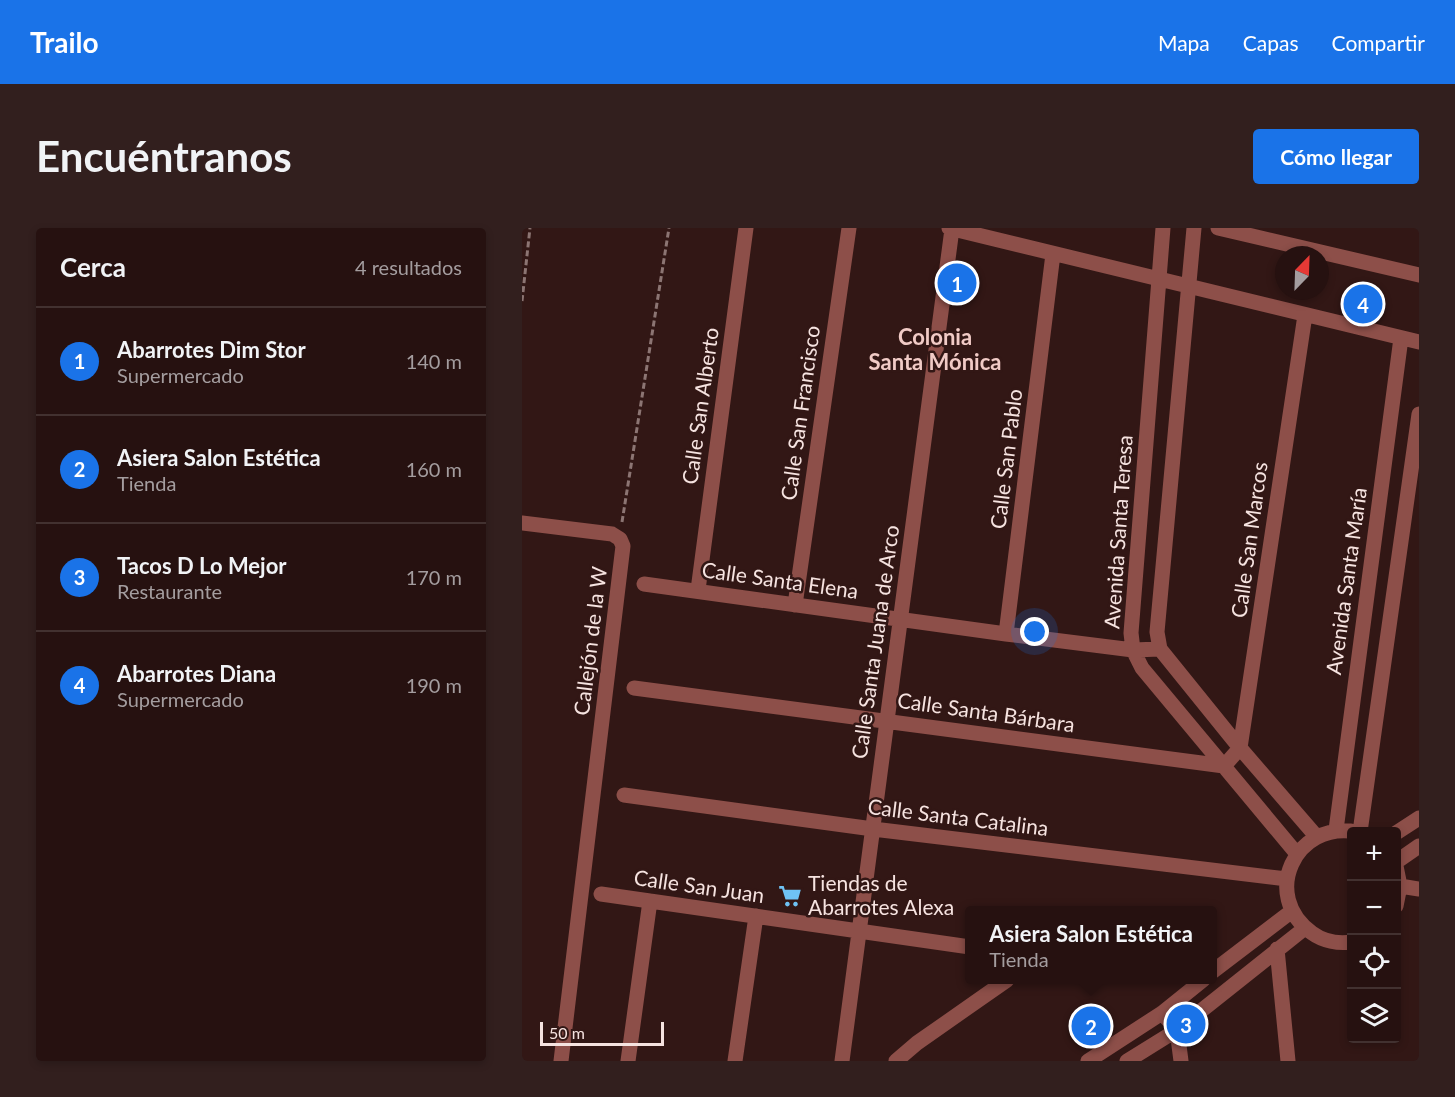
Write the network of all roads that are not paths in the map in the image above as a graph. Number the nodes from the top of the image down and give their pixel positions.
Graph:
1 (746, 228) edge
2 (849, 228) edge
3 (950, 228) edge
4 (1163, 228) edge
5 (1194, 228) edge
6 (1218, 228) edge
7 (1053, 254) junction
8 (1419, 275) edge
9 (1159, 280) junction
10 (1190, 287) junction
11 (1305, 315) junction
12 (1401, 338) junction
13 (1419, 342) edge
14 (1419, 414) edge
15 (1144, 466) junction
16 (1172, 467) junction
17 (522, 523) edge
18 (644, 584) dead end
19 (698, 590) junction
20 (795, 605) junction
21 (901, 619) junction
22 (1006, 634) junction
23 (1160, 649) junction
24 (1133, 650) junction
25 (634, 688) dead end
26 (886, 721) junction
27 (1240, 748) junction
28 (1224, 766) junction
29 (624, 795) dead end
30 (1419, 818) edge
31 (1360, 827) edge
32 (873, 830) junction
33 (1336, 830) junction
34 (1347, 830) edge
35 (1401, 830) edge
36 (1316, 836) junction
37 (1419, 846) edge
38 (1297, 854) junction
39 (1401, 860) edge
40 (1287, 879) junction
41 (1401, 886) edge
42 (1419, 889) edge
43 (601, 894) dead end
44 (650, 901) junction
45 (1292, 911) junction
46 (756, 916) junction
47 (1305, 928) junction
48 (859, 931) junction
49 (1347, 942) edge
50 (965, 946) edge
51 (1277, 948) junction
52 (1217, 967) edge
53 (1001, 984) edge
54 (1195, 984) edge
55 (1209, 984) edge
56 (1221, 995) junction
57 (1162, 1013) junction
58 (1177, 1030) junction
59 (561, 1061) edge
60 (628, 1061) edge
61 (735, 1061) edge
62 (842, 1061) edge
63 (896, 1061) edge
64 (1088, 1061) edge
65 (1127, 1061) edge
66 (1181, 1061) edge
67 (1288, 1061) edge

1 - 19 street, Calle San Alberto
2 - 20 street, Calle San Francisco
3 - 7 street
3 - 21 street, Calle Santa Juana de Arco
4 - 9 street, Avenida Santa Teresa
5 - 10 street
6 - 8 street
7 - 9 street
7 - 22 street, Calle San Pablo
9 - 10 street
9 - 15 street, Avenida Santa Teresa
10 - 11 street
10 - 16 street
11 - 12 street
11 - 27 street, Calle San Marcos
12 - 13 street
12 - 33 street, Avenida Santa María
14 - 31 street
15 - 16 street
15 - 24 street, Avenida Santa Teresa
16 - 23 street
17 - 59 street, Callejón de la W
18 - 19 street, Calle Santa Elena
19 - 20 street, Calle Santa Elena
20 - 21 street, Calle Santa Elena
21 - 22 street, Calle Santa Elena
21 - 26 street, Calle Santa Juana de Arco
22 - 24 street, Calle Santa Elena
23 - 24 street, Calle Santa Elena
23 - 27 street
24 - 28 street, Avenida Santa Teresa
25 - 26 street, Calle Santa Bárbara
26 - 28 street, Calle Santa Bárbara
26 - 32 street, Calle Santa Juana de Arco
27 - 28 street
27 - 36 street
28 - 38 street, Avenida Santa Teresa
29 - 32 street, Calle Santa Catalina
30 - 35 street
32 - 40 street, Calle Santa Catalina
32 - 48 street, Calle Santa Juana de Arco
33 - 34 street
33 - 36 street
36 - 38 street
37 - 39 street
38 - 40 street
40 - 45 street
41 - 42 street
43 - 44 street, Calle San Juan
44 - 46 street, Calle San Juan
44 - 60 street
45 - 47 street
45 - 52 street
46 - 48 street, Calle San Juan
46 - 61 street
47 - 49 street
47 - 51 street
48 - 50 street, Calle San Juan
48 - 62 street, Calle Santa Juana de Arco
51 - 56 street
51 - 67 street
53 - 63 street
54 - 57 street
55 - 56 street
56 - 58 street
57 - 58 street
57 - 64 street
58 - 65 street
58 - 66 street

